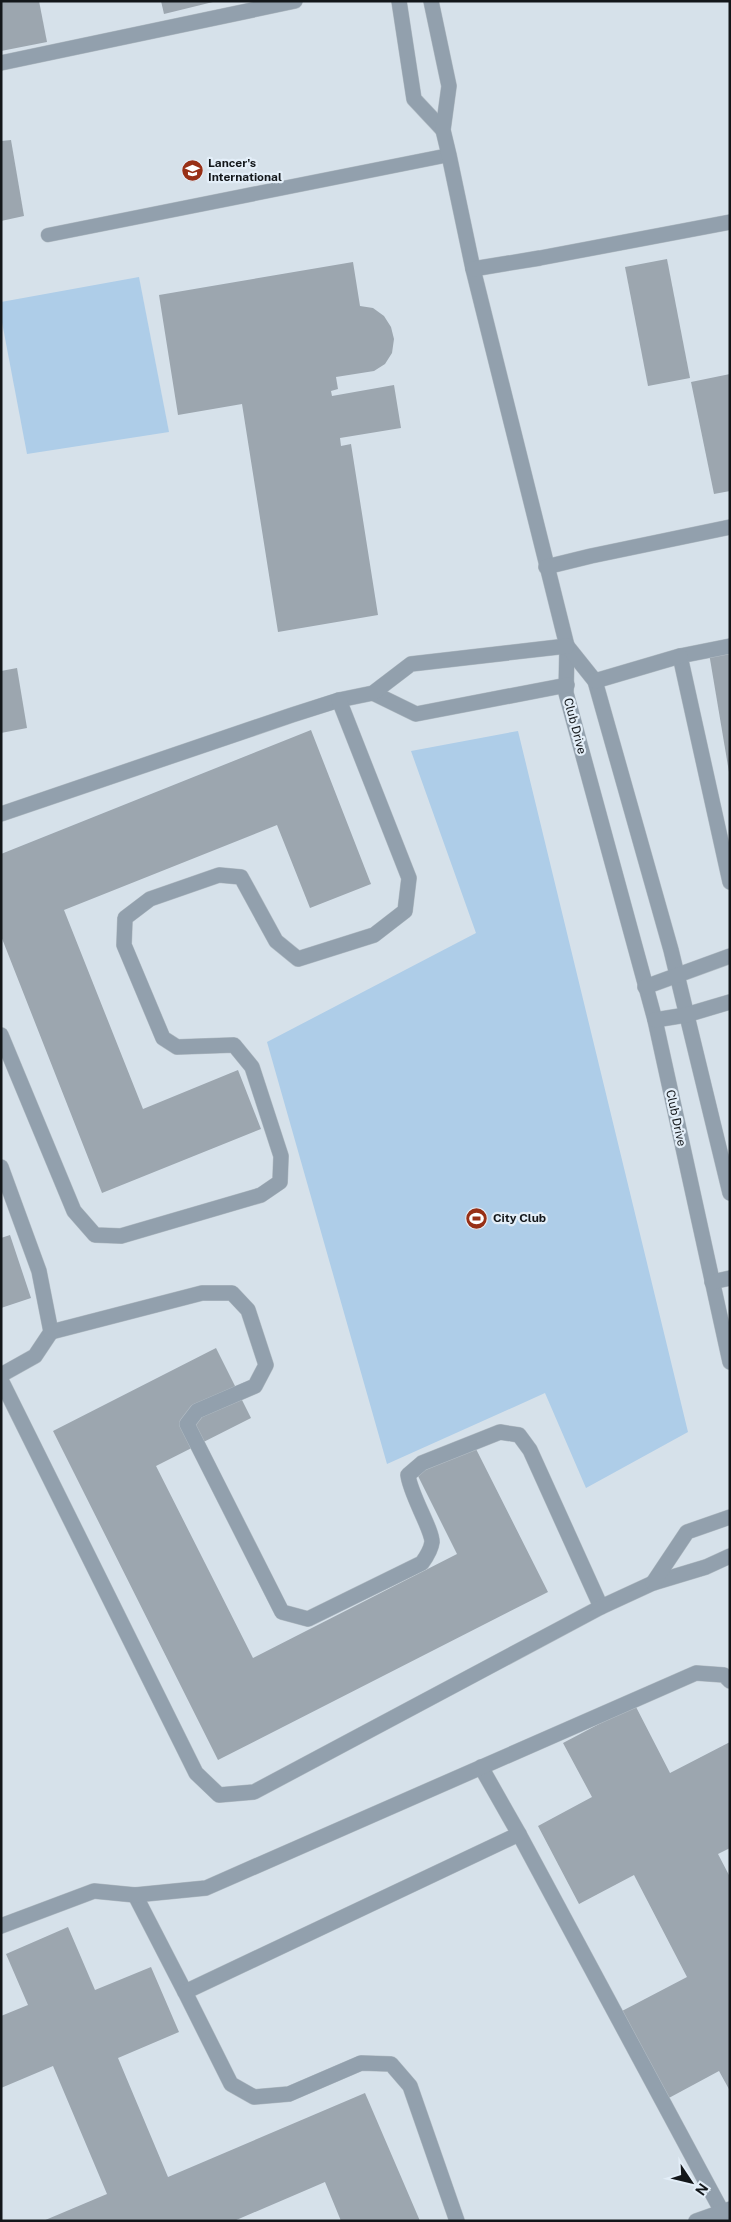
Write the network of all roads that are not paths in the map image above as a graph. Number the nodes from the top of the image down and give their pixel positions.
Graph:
1 (295, 1) edge
2 (399, 1) edge
3 (431, 1) edge
4 (1, 63) edge
5 (443, 130) junction
6 (449, 156) junction
7 (730, 222) edge
8 (48, 235) dead end
9 (473, 269) junction
10 (730, 527) edge
11 (546, 568) junction
12 (567, 646) junction
13 (730, 646) edge
14 (680, 656) junction
15 (594, 681) junction
16 (567, 685) junction
17 (373, 693) junction
18 (340, 700) junction
19 (1, 814) edge
20 (730, 882) edge
21 (730, 956) edge
22 (676, 975) junction
23 (645, 987) junction
24 (730, 1002) edge
25 (686, 1015) junction
26 (655, 1020) junction
27 (1, 1035) edge
28 (1, 1167) edge
29 (5, 1191) edge
30 (730, 1193) edge
31 (730, 1278) edge
32 (712, 1282) junction
33 (51, 1332) junction
34 (730, 1362) edge
35 (1, 1374) edge
36 (1, 1380) edge
37 (730, 1517) edge
38 (730, 1556) edge
39 (653, 1582) junction
40 (601, 1607) junction
41 (730, 1681) edge
42 (482, 1767) junction
43 (520, 1834) junction
44 (135, 1895) junction
45 (1, 1926) edge
46 (185, 1992) junction
47 (726, 2214) edge
48 (457, 2221) edge
49 (696, 2221) edge

1 - 4 street
2 - 5 street
3 - 5 street
5 - 6 street
6 - 8 lane
6 - 9 street
7 - 9 street
9 - 11 street
10 - 11 street
11 - 12 street
12 - 15 street
12 - 16 street, Club Drive
12 - 17 street
13 - 14 street
14 - 15 street
14 - 20 street
15 - 22 street
16 - 17 street
16 - 23 street, Club Drive
17 - 18 street
18 - 19 street
18 - 27 street
21 - 22 street
22 - 23 street
22 - 25 street
23 - 26 street, Club Drive
24 - 25 street
25 - 26 street
25 - 30 street
26 - 32 street, Club Drive
28 - 29 street
29 - 33 street
31 - 32 street
32 - 34 street, Club Drive
33 - 35 street
33 - 40 street
36 - 40 street
37 - 39 street
38 - 39 street
39 - 40 street
41 - 42 street
42 - 43 street
42 - 44 street
43 - 46 street
43 - 47 street
44 - 45 street
44 - 46 street
46 - 48 street
47 - 49 street

